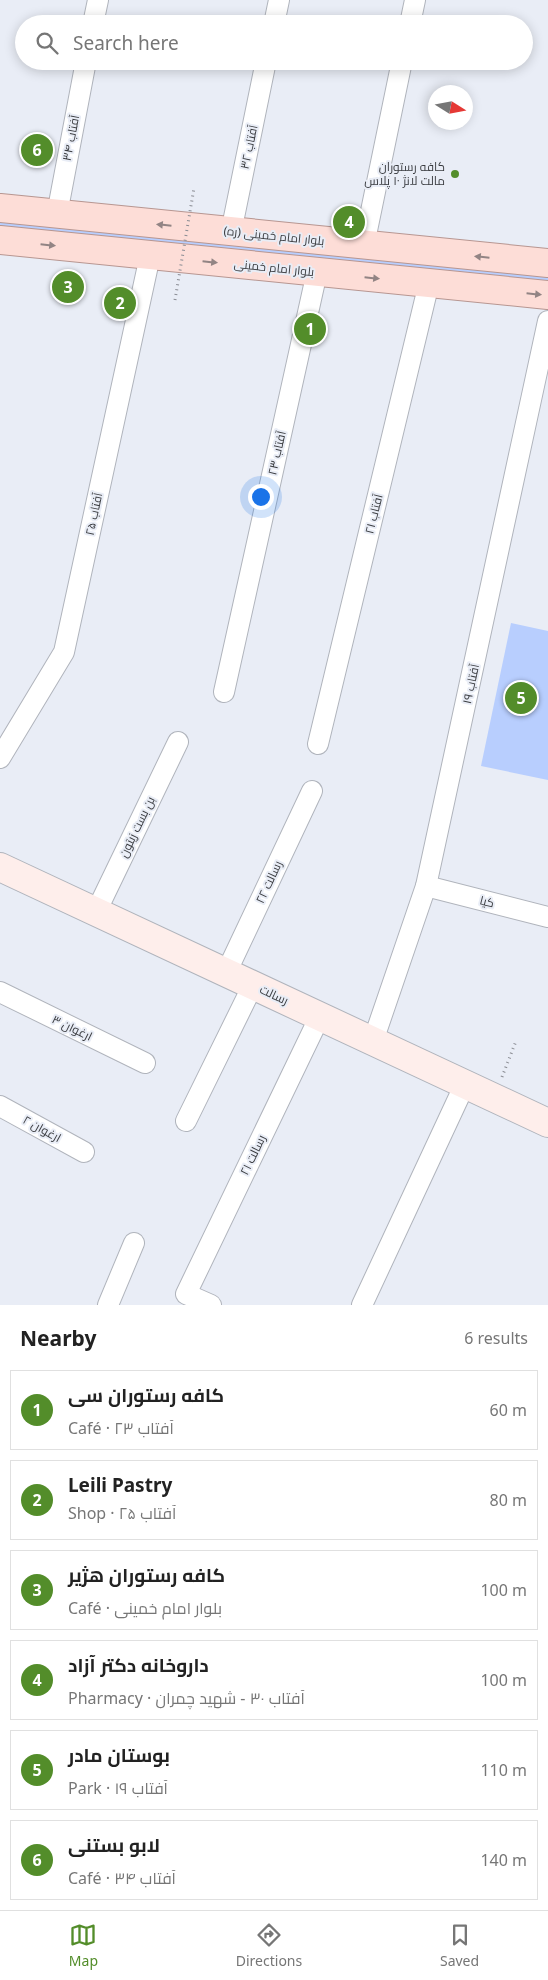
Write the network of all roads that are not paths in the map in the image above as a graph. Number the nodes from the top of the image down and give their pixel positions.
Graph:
1 (98, 0) edge
2 (279, 0) edge
3 (415, 0) edge
4 (95, 15) edge
5 (276, 15) edge
6 (412, 15) edge
7 (84, 70) edge
8 (264, 70) edge
9 (400, 70) edge
10 (0, 208) edge
11 (57, 214) junction
12 (231, 232) junction
13 (0, 240) edge
14 (364, 245) junction
15 (150, 256) junction
16 (548, 263) edge
17 (317, 272) junction
18 (429, 283) junction
19 (548, 295) edge
20 (548, 322) edge
21 (224, 692) dead end
22 (178, 742) dead end
23 (318, 744) dead end
24 (0, 758) edge
25 (312, 791) dead end
26 (0, 867) edge
27 (426, 886) junction
28 (96, 912) junction
29 (548, 917) edge
30 (226, 973) junction
31 (253, 985) junction
32 (0, 992) edge
33 (320, 1016) junction
34 (373, 1041) junction
35 (145, 1063) dead end
36 (465, 1084) junction
37 (0, 1106) edge
38 (186, 1121) dead end
39 (547, 1123) edge
40 (84, 1152) dead end
41 (134, 1243) dead end
42 (108, 1305) edge
43 (211, 1305) edge
44 (362, 1305) edge

1 - 4 street
2 - 5 street
3 - 6 street
7 - 11 street, آفتاب ۳۴
8 - 12 street, آفتاب ۳۲
9 - 14 street
10 - 11 main road, بلوار امام خمینی (ره)
12 -> 11 main road, بلوار امام خمینی (ره)
12 - 14 main road, بلوار امام خمینی (ره)
13 -> 15 main road, بلوار امام خمینی
16 -> 14 main road, بلوار امام خمینی (ره)
15 -> 17 main road, بلوار امام خمینی
15 - 24 street, آفتاب ۲۵
17 -> 18 main road, بلوار امام خمینی
17 - 21 street, آفتاب ۲۳
18 -> 19 main road, بلوار امام خمینی
18 - 23 street, آفتاب ۲۱
20 - 27 street, آفتاب ۱۹
22 - 28 street, بن بست زیتون
25 - 30 street, رسالت ۲۲
26 - 28 main road, رسالت
27 - 29 street, کیا
27 - 34 street, آفتاب ۱۹
28 - 30 main road, رسالت
30 - 31 main road, رسالت
31 - 33 main road, رسالت
31 - 38 street
32 - 35 street, ارغوان ۳
33 - 34 main road, رسالت
33 - 43 street, رسالت ۲۱
34 - 36 main road, رسالت
36 - 39 main road, رسالت
36 - 44 street
37 - 40 street, ارغوان ۲
41 - 42 street

